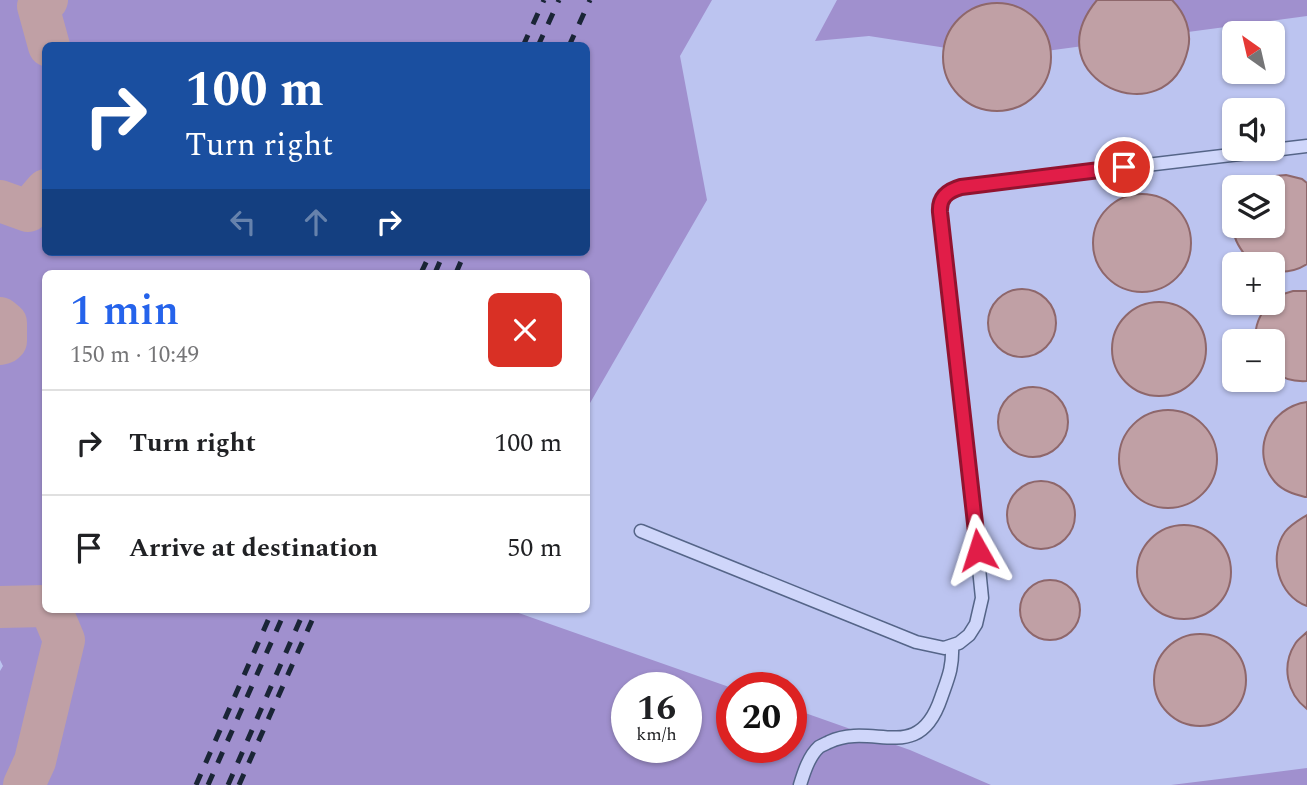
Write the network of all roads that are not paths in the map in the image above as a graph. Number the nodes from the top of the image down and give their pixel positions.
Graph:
1 (1307, 146) edge
2 (641, 531) dead end
3 (952, 646) junction
4 (800, 785) edge

1 - 3 lane
2 - 3 lane
3 - 4 lane

